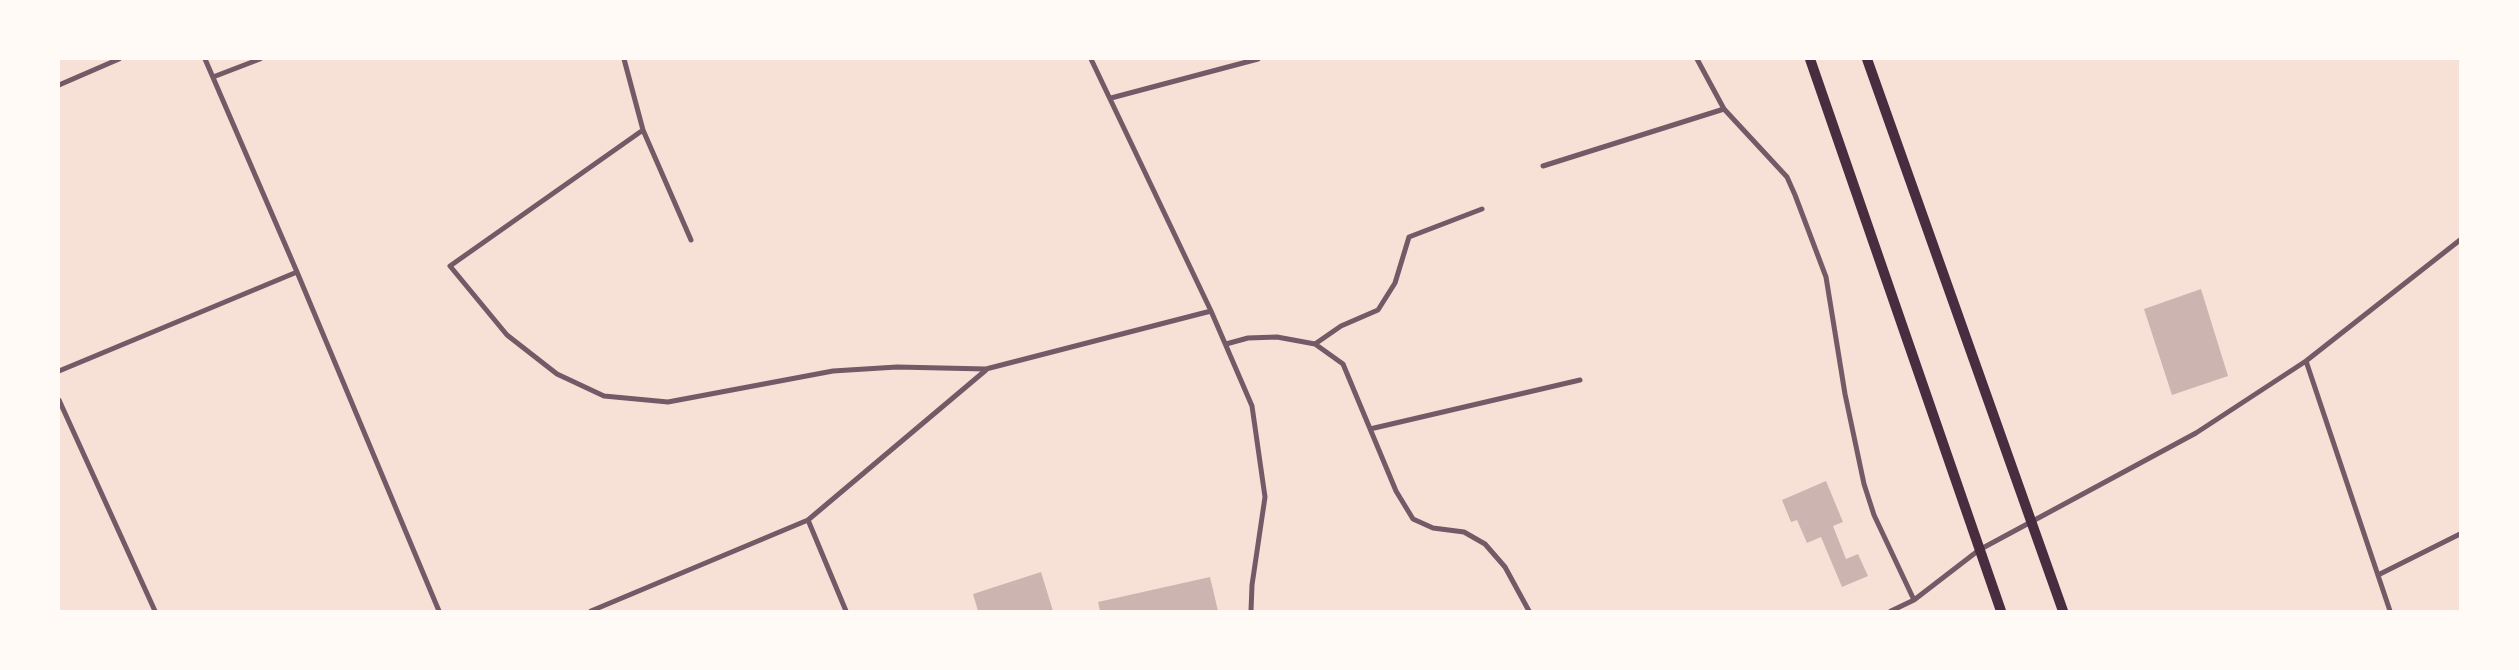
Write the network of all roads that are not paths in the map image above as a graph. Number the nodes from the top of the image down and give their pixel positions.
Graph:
1 (119, 59) edge
2 (205, 59) edge
3 (260, 59) edge
4 (624, 59) edge
5 (1091, 59) edge
6 (1258, 59) edge
7 (1697, 59) edge
8 (1810, 59) edge
9 (1867, 59) edge
10 (212, 77) junction
11 (59, 85) edge
12 (1111, 98) junction
13 (1724, 109) junction
14 (643, 130) junction
15 (1543, 166) dead end
16 (1482, 209) dead end
17 (691, 240) dead end
18 (2460, 240) edge
19 (297, 272) junction
20 (1211, 311) junction
21 (1226, 344) junction
22 (1315, 344) junction
23 (2306, 361) junction
24 (986, 369) junction
25 (59, 371) edge
26 (1580, 380) dead end
27 (59, 400) edge
28 (1370, 429) junction
29 (808, 520) junction
30 (2032, 522) junction
31 (2460, 534) edge
32 (1979, 550) junction
33 (2378, 575) junction
34 (1914, 600) junction
35 (155, 611) edge
36 (439, 611) edge
37 (591, 611) edge
38 (846, 611) edge
39 (1251, 611) edge
40 (1529, 611) edge
41 (1892, 611) edge
42 (2001, 611) edge
43 (2063, 611) edge
44 (2390, 611) edge

1 - 11 street
2 - 10 street
3 - 10 street
4 - 14 street
5 - 12 street
6 - 12 street
7 - 13 street
8 - 32 main road
9 - 30 main road
10 - 19 street
12 - 20 street
13 - 15 street
13 - 34 street
14 - 17 street
14 - 24 street
16 - 22 street
18 - 23 street
19 - 25 street
19 - 36 street
20 - 21 street
20 - 24 street
21 - 22 street
21 - 39 street
22 - 28 street
23 - 30 street
23 - 33 street
24 - 29 street
26 - 28 street
27 - 35 street
28 - 40 street
29 - 37 street
29 - 38 street
30 - 32 street
30 - 43 main road
31 - 33 street
32 - 34 street
32 - 42 main road
33 - 44 street
34 - 41 street

